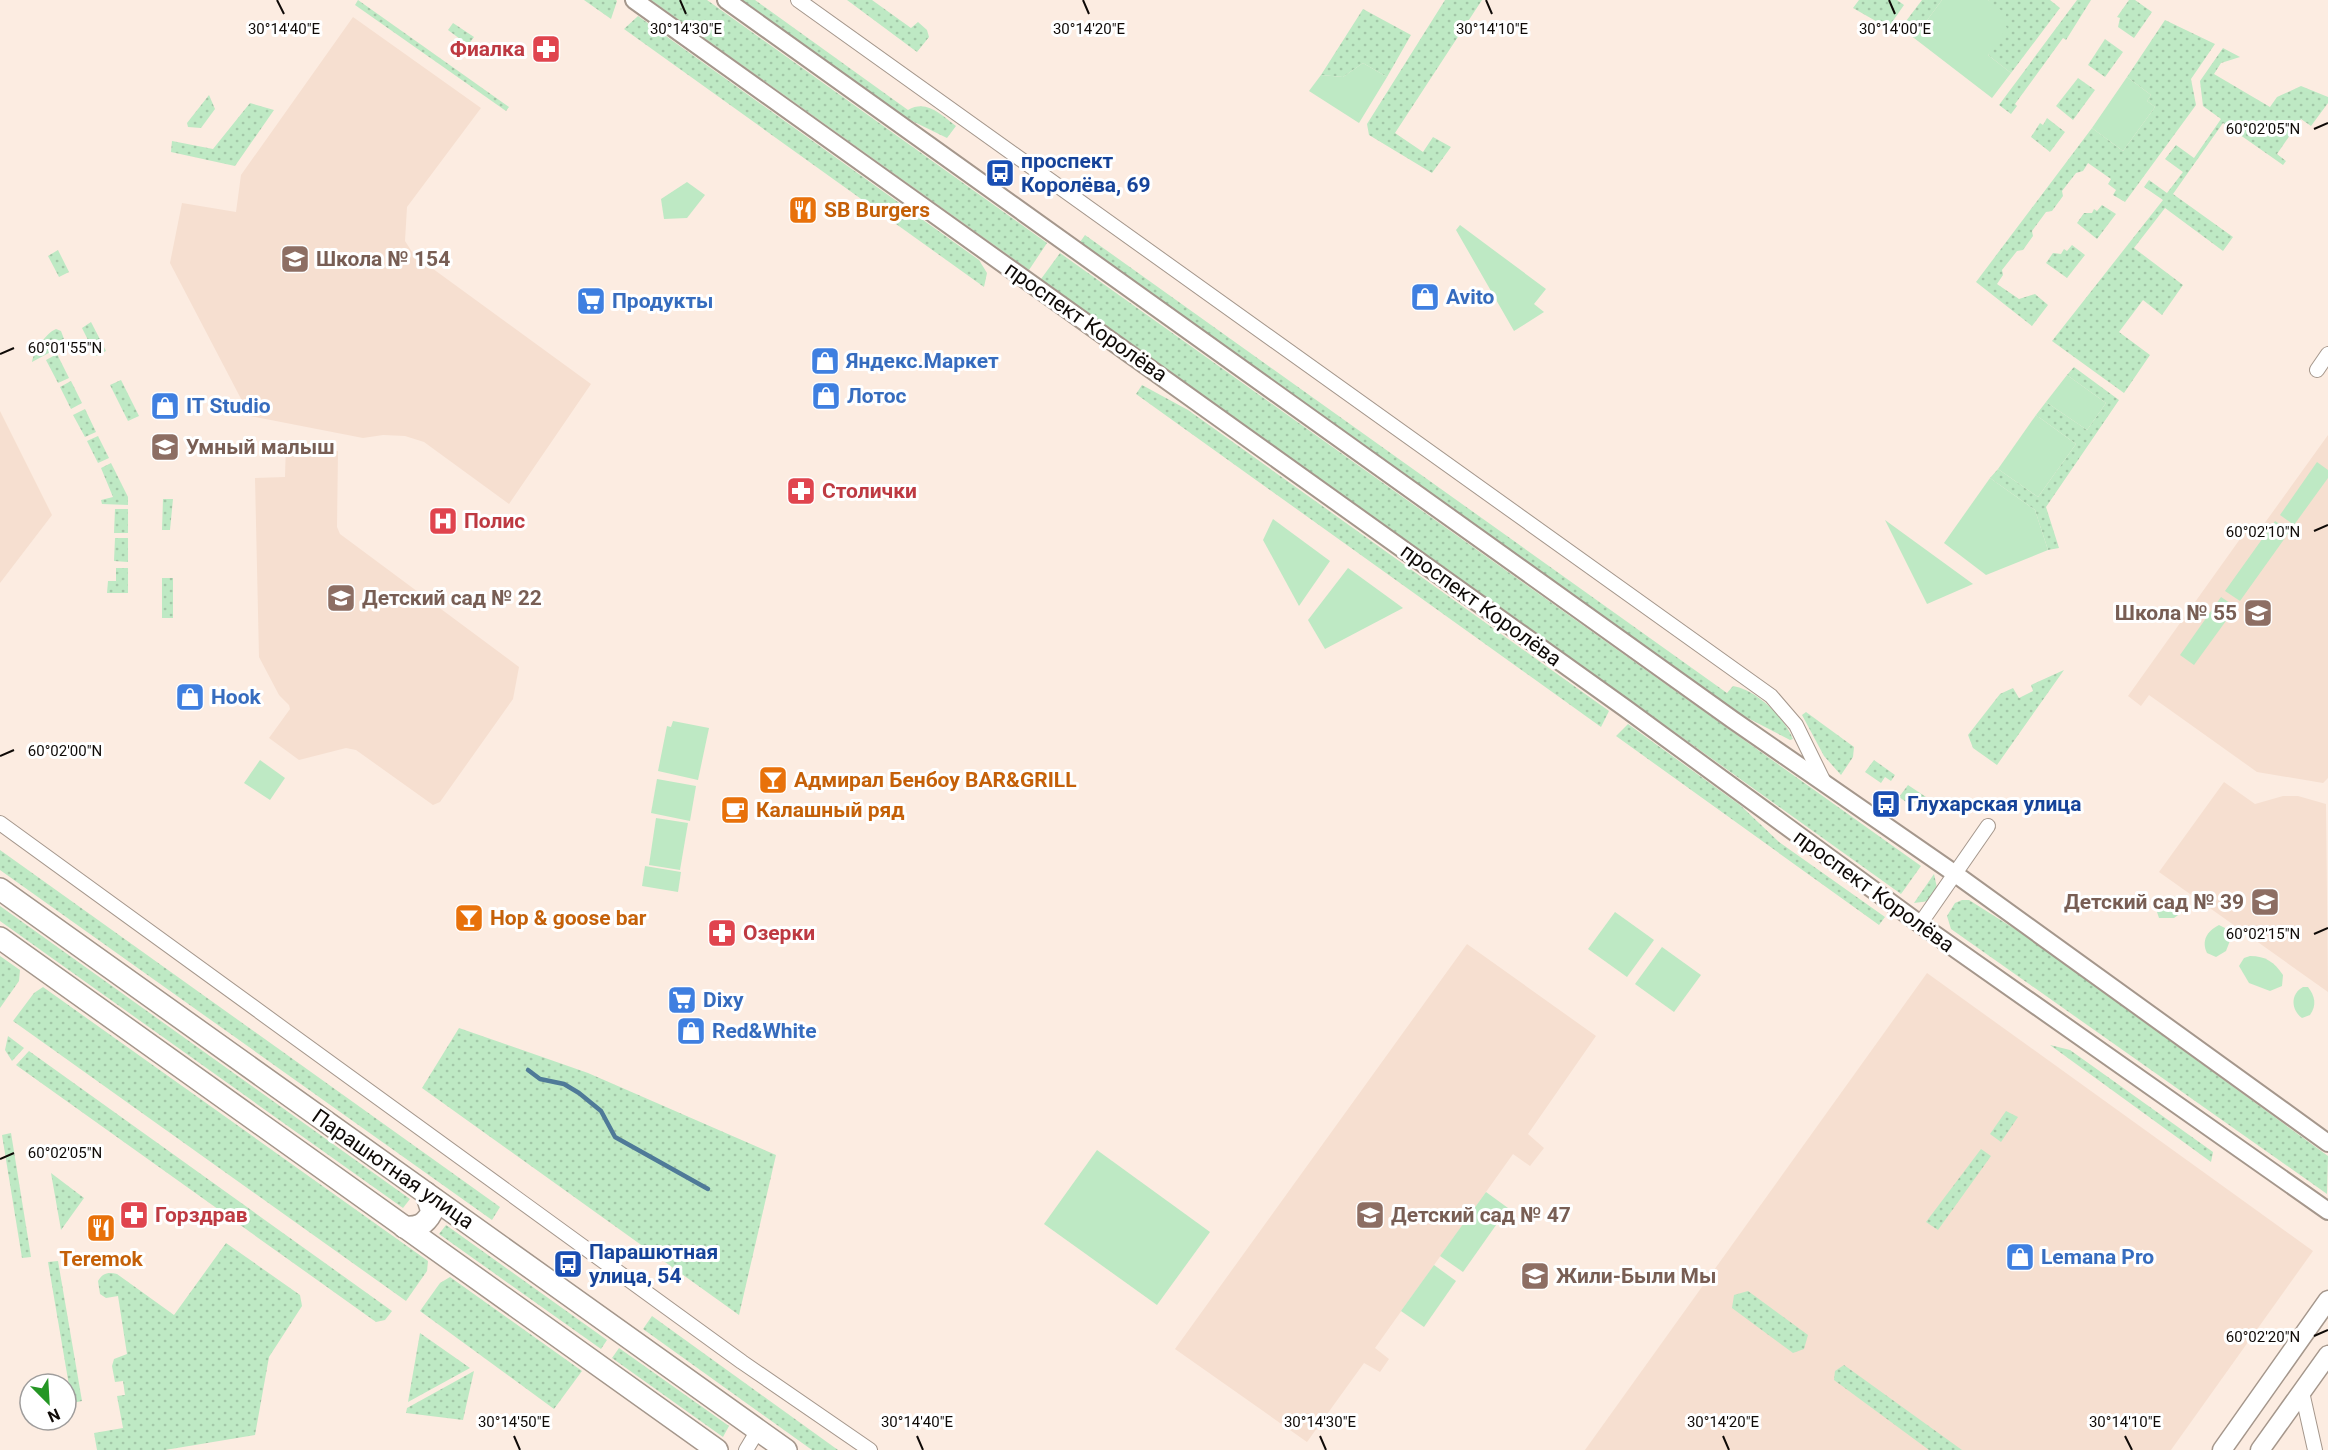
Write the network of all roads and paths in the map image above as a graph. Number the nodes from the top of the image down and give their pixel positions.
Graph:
1 (634, 0) edge
2 (726, 0) edge
3 (798, 0) edge
4 (2328, 354) edge
5 (2317, 370) dead end
6 (1822, 780) junction
7 (0, 823) edge
8 (1988, 826) dead end
9 (1954, 873) junction
10 (0, 889) edge
11 (1920, 924) junction
12 (0, 938) edge
13 (2328, 1143) edge
14 (426, 1193) junction
15 (2328, 1211) edge
16 (404, 1227) junction
17 (2328, 1300) edge
18 (2328, 1355) edge
19 (2302, 1392) junction
20 (758, 1430) junction
21 (2222, 1449) edge
22 (717, 1450) edge
23 (746, 1450) edge
24 (786, 1450) edge
25 (870, 1450) edge
26 (2260, 1450) edge
27 (2315, 1450) edge

1 - 11 street, проспект Королёва
2 - 6 street
3 - 6 street
4 - 5 street
6 - 9 street
7 - 25 street
8 - 9 street
9 - 11 street
9 - 13 street
10 - 14 main road, Парашютная улица
11 - 15 street, проспект Королёва
12 - 16 main road, Парашютная улица
14 - 16 main road
14 - 20 main road, Парашютная улица
16 - 22 main road, Парашютная улица
17 - 21 main road
18 - 19 main road
19 - 26 main road
19 - 27 street
20 - 23 street
20 - 24 main road, Парашютная улица

